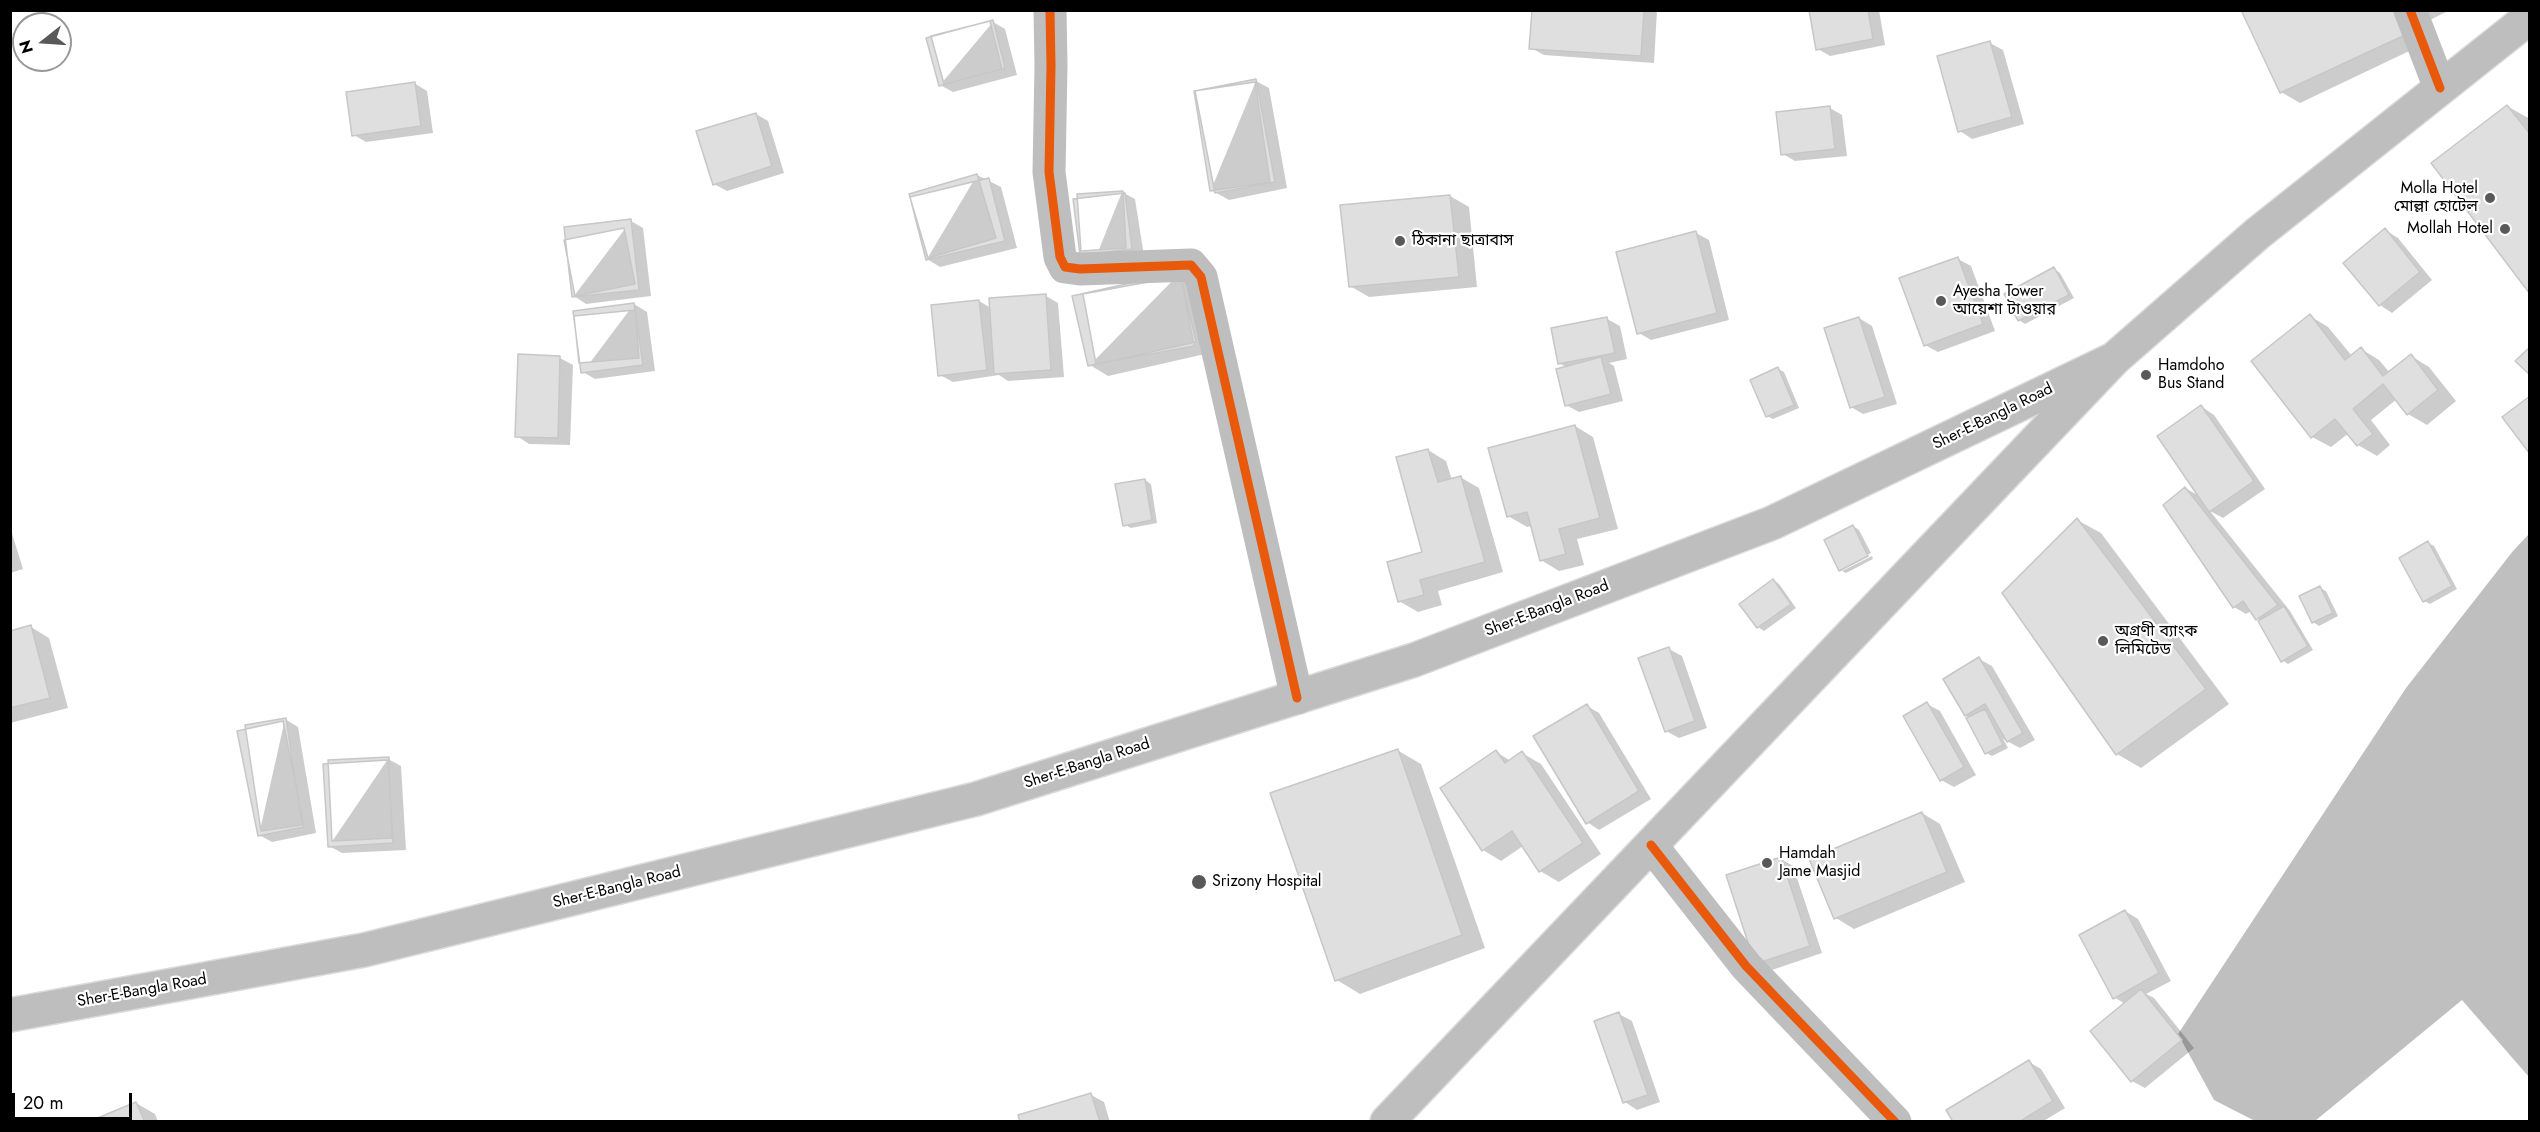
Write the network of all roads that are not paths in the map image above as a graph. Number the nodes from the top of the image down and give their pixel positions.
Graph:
1 (1050, 10) edge
2 (2410, 10) edge
3 (2529, 17) edge
4 (2440, 88) junction
5 (2114, 359) junction
6 (1297, 698) junction
7 (1651, 845) junction
8 (10, 1015) edge
9 (1387, 1122) edge
10 (1895, 1122) edge

1 - 6 main road
2 - 4 main road
3 - 4 main road
4 - 5 main road
5 - 6 main road, Sher-E-Bangla Road
5 - 7 main road
6 - 8 main road, Sher-E-Bangla Road
7 - 9 main road
7 - 10 main road

